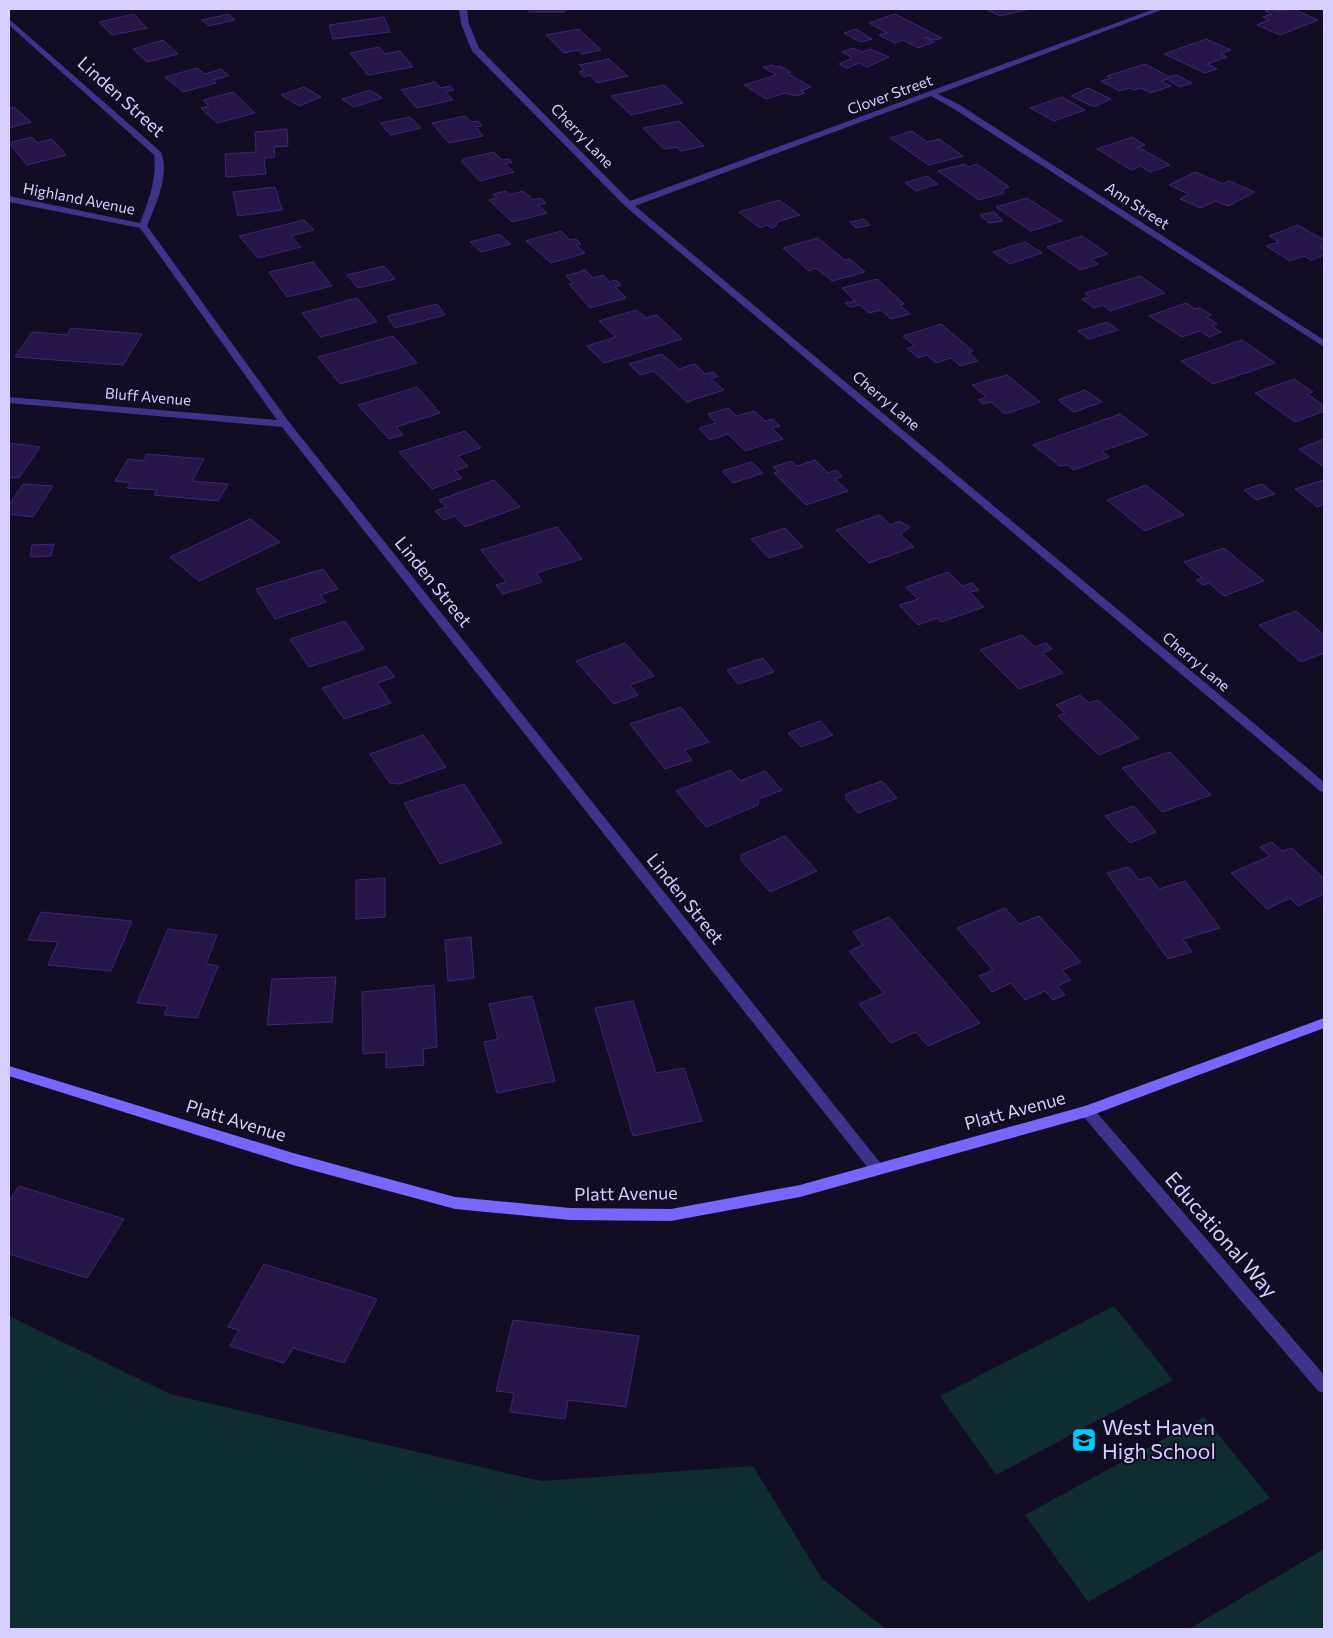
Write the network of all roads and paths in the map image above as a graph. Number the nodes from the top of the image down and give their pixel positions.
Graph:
1 (462, 9) edge
2 (1160, 9) edge
3 (9, 21) edge
4 (933, 94) junction
5 (9, 199) edge
6 (629, 205) junction
7 (143, 226) junction
8 (1324, 344) edge
9 (9, 400) edge
10 (284, 424) junction
11 (1324, 788) edge
12 (1324, 1023) edge
13 (9, 1070) edge
14 (1087, 1111) junction
15 (877, 1169) junction
16 (1324, 1386) edge

1 - 6 street, Cherry Lane
2 - 4 street, Clover Street
3 - 7 street, Linden Street
4 - 6 street, Clover Street
4 - 8 street, Ann Street
5 - 7 street, Highland Avenue
6 - 11 street, Cherry Lane
7 - 10 street, Linden Street
9 - 10 street, Bluff Avenue
10 - 15 street, Linden Street
12 - 14 main road, Platt Avenue
13 - 15 main road, Platt Avenue
14 - 15 main road, Platt Avenue
14 - 16 street, Educational Way

